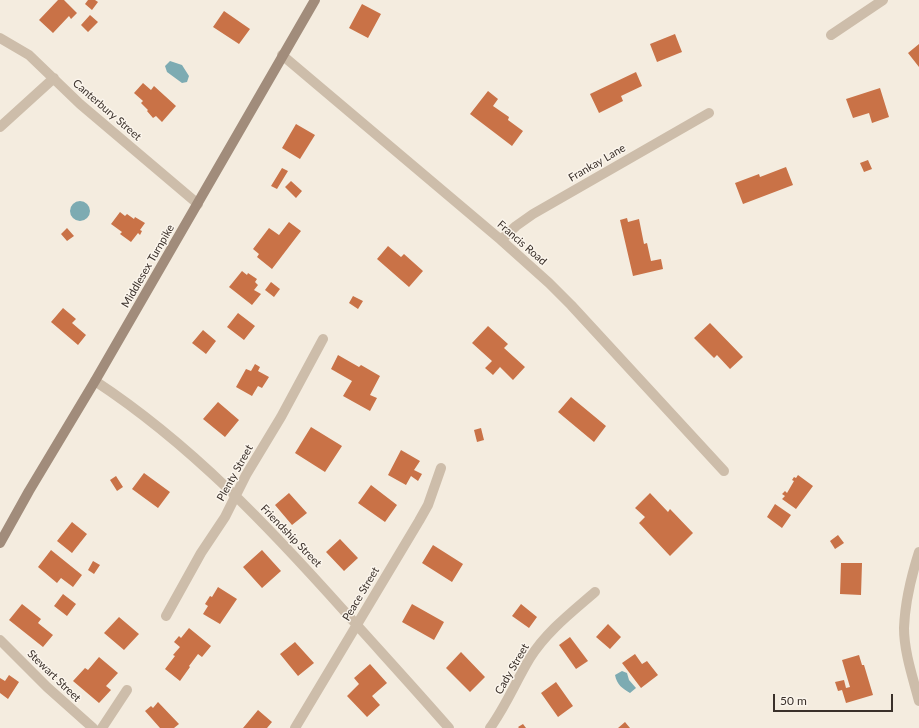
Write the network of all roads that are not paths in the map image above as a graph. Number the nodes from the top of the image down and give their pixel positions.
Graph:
1 (315, 0) edge
2 (884, 0) edge
3 (831, 35) dead end
4 (0, 38) edge
5 (282, 55) junction
6 (54, 78) junction
7 (709, 113) dead end
8 (0, 126) edge
9 (198, 204) junction
10 (501, 240) junction
11 (323, 339) dead end
12 (95, 381) junction
13 (441, 468) dead end
14 (724, 471) dead end
15 (236, 496) junction
16 (0, 543) edge
17 (919, 552) edge
18 (595, 592) dead end
19 (166, 616) dead end
20 (356, 625) junction
21 (0, 640) edge
22 (127, 690) dead end
23 (919, 701) edge
24 (93, 728) edge
25 (102, 728) edge
26 (295, 728) edge
27 (449, 728) edge
28 (490, 728) edge

1 - 5 main road, Middlesex Turnpike
2 - 3 street
4 - 6 street, Canterbury Street
5 - 9 main road, Middlesex Turnpike
5 - 10 street, Francis Road
6 - 8 street
6 - 9 street, Canterbury Street
7 - 10 street, Frankay Lane
9 - 12 main road, Middlesex Turnpike
10 - 14 street, Francis Road
11 - 15 street, Plenty Street
12 - 15 street, Friendship Street
12 - 16 main road, Middlesex Turnpike
13 - 20 street, Peace Street
15 - 19 street, Plenty Street
15 - 20 street, Friendship Street
17 - 23 street
18 - 28 street, Cady Street
20 - 26 street, Peace Street
20 - 27 street, Friendship Street
21 - 24 street, Stewart Street
22 - 25 street

